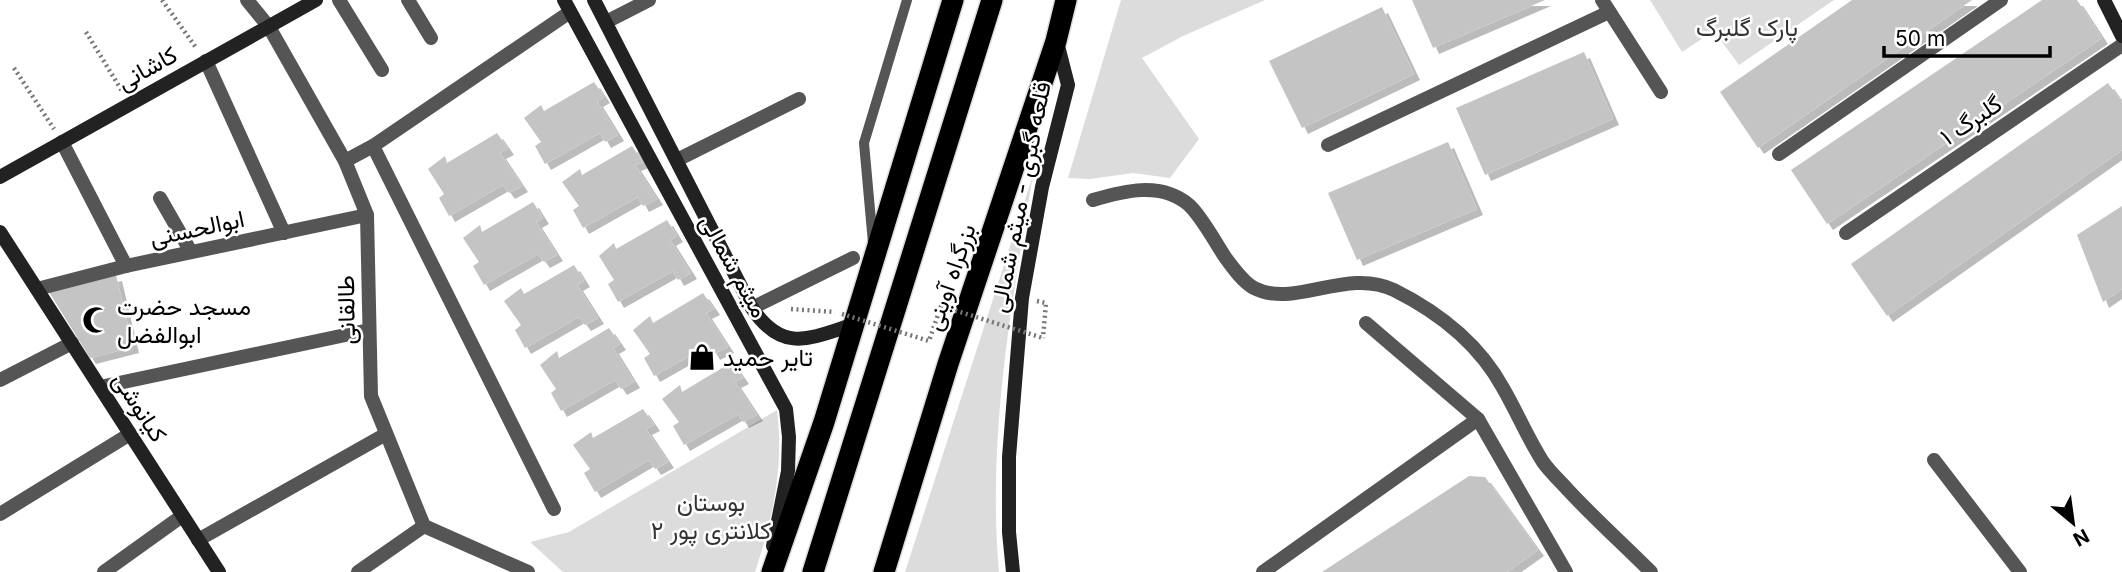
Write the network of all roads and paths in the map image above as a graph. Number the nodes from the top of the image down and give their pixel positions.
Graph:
1 (162, 0) edge
2 (247, 0) edge
3 (316, 0) edge
4 (339, 0) edge
5 (408, 0) edge
6 (594, 0) edge
7 (649, 0) edge
8 (907, 0) edge
9 (953, 0) edge
10 (992, 0) edge
11 (1066, 0) edge
12 (2001, 0) edge
13 (2104, 0) edge
14 (567, 6) edge
15 (1605, 6) edge
16 (606, 23) junction
17 (269, 27) junction
18 (86, 32) dead end
19 (2122, 37) edge
20 (431, 38) dead end
21 (1056, 41) junction
22 (2122, 45) edge
23 (206, 61) junction
24 (14, 68) dead end
25 (382, 69) dead end
26 (1661, 92) dead end
27 (799, 99) dead end
28 (130, 104) junction
29 (62, 142) junction
30 (1328, 145) dead end
31 (373, 146) junction
32 (1779, 154) dead end
33 (677, 160) junction
34 (345, 161) junction
35 (0, 177) edge
36 (160, 198) dead end
37 (1093, 200) dead end
38 (367, 215) junction
39 (0, 232) edge
40 (284, 233) junction
41 (1846, 233) dead end
42 (191, 252) junction
43 (863, 256) junction
44 (126, 266) junction
45 (37, 289) junction
46 (1046, 303) dead end
47 (752, 308) junction
48 (847, 319) junction
49 (1366, 323) dead end
50 (369, 330) junction
51 (72, 343) junction
52 (0, 380) edge
53 (100, 387) junction
54 (1478, 419) junction
55 (130, 434) junction
56 (386, 435) junction
57 (1934, 460) dead end
58 (554, 509) dead end
59 (0, 514) edge
60 (182, 516) junction
61 (424, 526) junction
62 (198, 540) junction
63 (104, 572) edge
64 (219, 572) edge
65 (358, 572) edge
66 (528, 572) edge
67 (771, 572) edge
68 (813, 572) edge
69 (884, 572) edge
70 (1013, 572) edge
71 (1263, 572) edge
72 (1566, 572) edge
73 (1651, 572) edge
74 (2020, 572) edge

1 - 23 path
2 - 17 street, طالقانی
3 - 17 main road, کاشانی
4 - 25 street
5 - 20 street
6 - 16 main road, میثم شمالی
7 - 16 street
8 - 43 lane
9 - 43 highway
10 - 68 highway, بزرگراه آوینی
11 - 21 highway, بزرگراه آوینی
12 - 32 street
13 - 19 main road
14 - 31 street
14 - 67 main road, میثم شمالی
15 - 26 street
15 - 30 street
16 - 33 main road, میثم شمالی
17 - 23 main road, کاشانی
17 - 34 street, طالقانی
18 - 28 path
21 - 69 highway, بزرگراه آوینی
21 - 70 main road, قلعه گبری - میثم شمالی
22 - 41 street, گلبرگ ۱
23 - 28 main road, کاشانی
23 - 40 street
24 - 29 path
27 - 33 street
28 - 29 main road, کاشانی
29 - 35 main road, کاشانی
29 - 44 street
31 - 34 street
31 - 58 street
33 - 47 main road, میثم شمالی
34 - 38 street, طالقانی
36 - 42 street
37 - 73 street
38 - 40 street, ابوالحسنی
38 - 50 street, طالقانی
39 - 45 main road, کیانوشی
40 - 42 street, ابوالحسنی
42 - 44 street, ابوالحسنی
43 - 47 street
43 - 48 highway
44 - 45 street, ابوالحسنی
45 - 51 main road, کیانوشی
46 - 48 path, bridge
47 - 48 main road, میثم شمالی
48 - 67 highway
49 - 54 street
50 - 53 street
50 - 56 street, طالقانی
51 - 52 street
51 - 53 main road, کیانوشی
53 - 55 main road, کیانوشی
54 - 71 street
54 - 72 street
55 - 59 street
55 - 60 main road, کیانوشی
56 - 61 street, طالقانی
56 - 62 street
57 - 74 street
60 - 62 main road, کیانوشی
60 - 63 street
61 - 65 street
61 - 66 street
62 - 64 main road, کیانوشی

